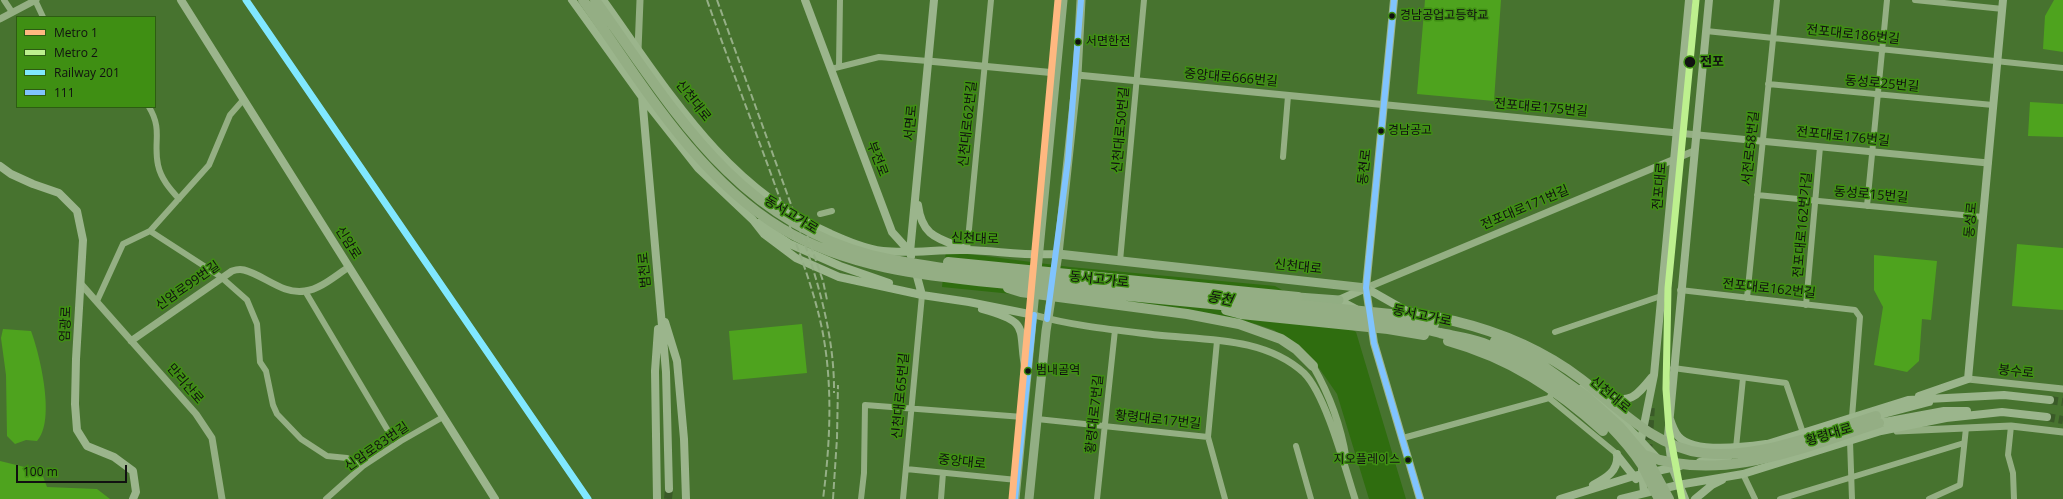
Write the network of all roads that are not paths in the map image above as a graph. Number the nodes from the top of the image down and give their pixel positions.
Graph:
1 (4, 0) edge
2 (36, 0) edge
3 (181, 0) edge
4 (572, 0) edge
5 (583, 0) edge
6 (595, 0) edge
7 (603, 0) edge
8 (640, 0) edge
9 (805, 0) edge
10 (840, 0) edge
11 (934, 0) edge
12 (991, 0) edge
13 (1063, 0) edge
14 (1081, 0) edge
15 (1144, 0) edge
16 (1394, 0) edge
17 (1689, 0) edge
18 (1708, 0) edge
19 (1776, 0) edge
20 (1887, 0) edge
21 (1915, 0) edge
22 (2003, 0) edge
23 (2002, 9) junction
24 (12, 12) junction
25 (43, 16) edge
26 (0, 18) edge
27 (1706, 31) junction
28 (1773, 38) junction
29 (1882, 49) junction
30 (638, 50) junction
31 (1998, 61) junction
32 (928, 62) junction
33 (985, 66) junction
34 (839, 67) junction
35 (2063, 68) edge
36 (830, 69) junction
37 (1056, 73) junction
38 (1077, 75) junction
39 (1136, 81) junction
40 (1768, 84) junction
41 (1878, 95) junction
42 (1288, 96) junction
43 (642, 97) junction
44 (244, 99) junction
45 (1383, 105) junction
46 (1993, 106) junction
47 (150, 108) edge
48 (1677, 133) junction
49 (1695, 135) junction
50 (1763, 141) junction
51 (1820, 147) junction
52 (1694, 151) junction
53 (1872, 152) junction
54 (1283, 157) dead end
55 (1674, 159) junction
56 (1988, 163) junction
57 (0, 166) edge
58 (917, 186) junction
59 (1757, 195) junction
60 (179, 199) junction
61 (1816, 201) junction
62 (1867, 206) junction
63 (832, 211) dead end
64 (820, 214) dead end
65 (1983, 217) junction
66 (150, 231) junction
67 (966, 250) junction
68 (910, 252) junction
69 (869, 254) junction
70 (1058, 254) junction
71 (1040, 256) junction
72 (1120, 261) junction
73 (349, 267) junction
74 (221, 277) junction
75 (991, 282) junction
76 (81, 284) junction
77 (1366, 288) junction
78 (1680, 290) junction
79 (305, 292) junction
80 (922, 295) junction
81 (1298, 296) joint
82 (1661, 296) junction
83 (1747, 298) junction
84 (1340, 300) junction
85 (97, 301) junction
86 (969, 302) junction
87 (1206, 304) junction
88 (1806, 305) junction
89 (660, 306) junction
90 (1855, 310) joint
91 (1391, 314) junction
92 (1034, 315) junction
93 (1370, 316) junction
94 (1047, 319) junction
95 (1115, 330) junction
96 (1555, 332) dead end
97 (131, 341) junction
98 (1217, 341) junction
99 (1313, 366) joint
100 (1673, 368) junction
101 (1026, 374) junction
102 (1654, 375) junction
103 (1743, 378) junction
104 (1968, 379) junction
105 (1556, 388) junction
106 (2063, 389) edge
107 (1590, 393) junction
108 (1549, 398) junction
109 (1945, 398) junction
110 (1908, 400) junction
111 (2050, 400) tunnel mouth
112 (911, 408) junction
113 (1669, 414) junction
114 (443, 417) junction
115 (1023, 417) junction
116 (1852, 417) junction
117 (2047, 418) tunnel mouth
118 (1037, 419) junction
119 (1879, 423) junction
120 (1105, 425) junction
121 (2011, 426) junction
122 (1966, 428) junction
123 (387, 429) dead end
124 (1803, 432) junction
125 (2063, 432) edge
126 (1208, 437) junction
127 (1403, 438) junction
128 (1641, 440) junction
129 (1850, 441) junction
130 (1964, 443) junction
131 (1766, 444) junction
132 (1296, 446) dead end
133 (1736, 448) junction
134 (1617, 454) junction
135 (363, 466) junction
136 (1669, 468) junction
137 (906, 469) junction
138 (943, 473) junction
139 (1743, 474) junction
140 (1638, 475) junction
141 (1731, 476) junction
142 (1852, 476) junction
143 (1017, 480) junction
144 (1349, 480) junction
145 (1678, 485) junction
146 (669, 489) tunnel mouth
147 (1576, 495) junction
148 (1646, 496) edge
149 (133, 499) edge
150 (222, 499) edge
151 (326, 499) edge
152 (495, 499) edge
153 (657, 499) edge
154 (686, 499) edge
155 (861, 499) edge
156 (903, 499) edge
157 (940, 499) edge
158 (1015, 499) edge
159 (1029, 499) edge
160 (1097, 499) edge
161 (1225, 499) edge
162 (1311, 499) edge
163 (1355, 499) edge
164 (1420, 499) edge
165 (1560, 499) edge
166 (1621, 499) edge
167 (1659, 499) edge
168 (1669, 499) edge
169 (1685, 499) edge
170 (1696, 499) edge
171 (1755, 499) edge
172 (1780, 499) edge
173 (1852, 499) edge
174 (1929, 499) edge
175 (2014, 499) edge

1 - 24 street
2 - 24 street
2 - 25 street
3 - 44 main road, 신암로
4 - 43 main road
5 - 75 highway, 동서고가로
6 - 69 highway, 동서고가로
7 - 30 main road, 신천대로
8 - 30 street
9 - 36 main road, 부전로
10 - 34 street
11 - 32 main road, 서면로
12 - 33 street, 신천대로62번길
13 - 37 main road
14 - 38 main road
15 - 39 street, 신천대로50번길
16 - 45 main road, 동천로
17 - 48 main road, 전포대로
18 - 27 main road
19 - 28 street, 서전로58번길
20 - 29 street
21 - 23 street
22 - 23 main road, 동성로
23 - 31 main road, 동성로
24 - 26 street
27 - 28 street, 전포대로186번길
27 - 49 main road
28 - 29 street, 전포대로186번길
28 - 40 street, 서전로58번길
29 - 31 street, 전포대로186번길
29 - 41 street
30 - 43 main road, 범천로
30 - 68 main road, 신천대로
31 - 35 street, 전포대로186번길
31 - 46 main road, 동성로
32 - 33 street
32 - 34 street
32 - 58 main road, 서면로
33 - 37 street
33 - 67 street, 신천대로62번길
34 - 36 street
36 - 68 main road, 부전로
37 - 71 main road
38 - 39 street, 중앙대로666번길
38 - 70 main road
39 - 42 street, 중앙대로666번길
39 - 72 street, 신천대로50번길
40 - 41 street, 동성로25번길
40 - 50 street, 서전로58번길
41 - 46 street, 동성로25번길
41 - 53 street
42 - 45 street, 중앙대로666번길
42 - 54 street
43 - 80 main road
43 - 89 main road, 범천로
44 - 60 street
44 - 73 main road, 신암로
45 - 48 street, 전포대로175번길
45 - 77 main road, 동천로
46 - 56 main road, 동성로
47 - 60 street
48 - 49 street, 전포대로175번길
48 - 55 main road, 전포대로
49 - 50 street, 전포대로176번길
49 - 52 main road
50 - 51 street, 전포대로176번길
50 - 59 street, 서전로58번길
51 - 53 street, 전포대로176번길
51 - 61 street, 전포대로162번가길
52 - 55 street, 전포대로171번길
52 - 78 main road
53 - 56 street, 전포대로176번길
53 - 62 street
55 - 77 street, 전포대로171번길
55 - 82 main road, 전포대로
56 - 65 main road, 동성로
57 - 76 main road, 엄광로
58 - 67 main road, 서면로
58 - 68 main road, 서면로
59 - 61 street, 동성로15번길
59 - 83 street, 서전로58번길
60 - 66 street
61 - 62 street, 동성로15번길
61 - 88 street, 전포대로162번가길
62 - 65 street, 동성로15번길
63 - 64 street
65 - 104 main road, 동성로
66 - 74 street
66 - 85 street
67 - 68 main road, 신천대로
67 - 71 main road, 신천대로
68 - 80 main road
69 - 81 highway
69 - 91 highway, 동서고가로
70 - 71 main road, 신천대로
70 - 72 main road, 신천대로
70 - 94 main road
71 - 92 main road
72 - 77 main road, 신천대로
73 - 79 street
73 - 114 main road, 신암로
74 - 79 street, 신암로99번길
74 - 97 street, 신암로99번길
74 - 135 street
75 - 87 highway, 동서고가로
75 - 99 highway
76 - 85 street, 만리산로
76 - 149 main road, 엄광로
77 - 84 main road
77 - 93 main road, 동천로
77 - 107 main road, 신천대로
78 - 83 street, 전포대로162번길
78 - 100 main road
79 - 123 street
80 - 86 main road
80 - 112 street, 신천대로65번길
81 - 84 main road
82 - 96 street
82 - 102 main road, 전포대로
83 - 88 street, 전포대로162번길
84 - 93 main road, 신천대로
85 - 97 street, 만리산로
86 - 92 main road
86 - 101 main road
87 - 119 highway
87 - 167 highway, 동서고가로
88 - 90 street, 전포대로162번길
89 - 146 main road, 범천로
89 - 153 main road
89 - 154 main road
90 - 116 street, 황령대로
91 - 119 highway
91 - 168 highway, 동서고가로
92 - 94 street
92 - 101 main road
93 - 105 main road, 신천대로
93 - 127 main road, 동천로
94 - 95 street
94 - 118 main road
95 - 98 street
95 - 120 street, 황령대로7번길
97 - 150 street, 만리산로
98 - 126 street, 황령대로17번길
98 - 144 street
99 - 144 street
100 - 103 street
100 - 113 main road
101 - 115 main road
102 - 107 main road
102 - 128 main road, 전포대로
103 - 124 street
103 - 133 street
104 - 106 street, 봉수로
104 - 110 main road
105 - 108 street
105 - 128 main road, 신천대로
107 - 128 main road, 신천대로
108 - 127 street
108 - 134 street
109 - 110 main road, 황령대로
109 - 111 main road, 황령대로
109 - 119 main road
110 - 116 main road, 황령대로
112 - 115 street
112 - 137 street, 신천대로65번길
112 - 155 street
113 - 133 main road
113 - 136 main road
114 - 135 street, 신암로83번길
114 - 152 main road, 신암로
115 - 143 main road
116 - 124 main road, 황령대로
117 - 119 main road
118 - 120 street, 황령대로17번길
118 - 159 main road
119 - 122 street
119 - 129 main road, 황령대로
120 - 126 street, 황령대로17번길
120 - 160 street, 황령대로7번길
121 - 122 street
121 - 125 street
121 - 175 street
122 - 130 street
124 - 131 main road, 황령대로
126 - 161 street, 황령대로17번길
127 - 164 main road, 동천로
128 - 136 main road, 신천대로
128 - 140 main road, 전포대로
129 - 139 main road, 황령대로
129 - 142 street
130 - 142 street
130 - 174 street
131 - 133 main road
131 - 136 main road, 황령대로
132 - 162 street
134 - 140 main road
134 - 147 main road
135 - 151 street, 신암로83번길
136 - 140 main road, 황령대로
136 - 145 main road, 신천대로
137 - 138 street, 중앙대로
137 - 156 street, 신천대로65번길
138 - 143 street, 중앙대로
138 - 157 street
139 - 141 main road, 황령대로
139 - 171 street
140 - 147 main road, 황령대로
140 - 148 main road
141 - 145 main road, 황령대로
141 - 170 main road
142 - 172 street
142 - 173 street
143 - 158 main road
144 - 163 street
145 - 148 main road, 황령대로
145 - 169 main road
147 - 165 main road, 황령대로
148 - 166 main road, 황령대로

